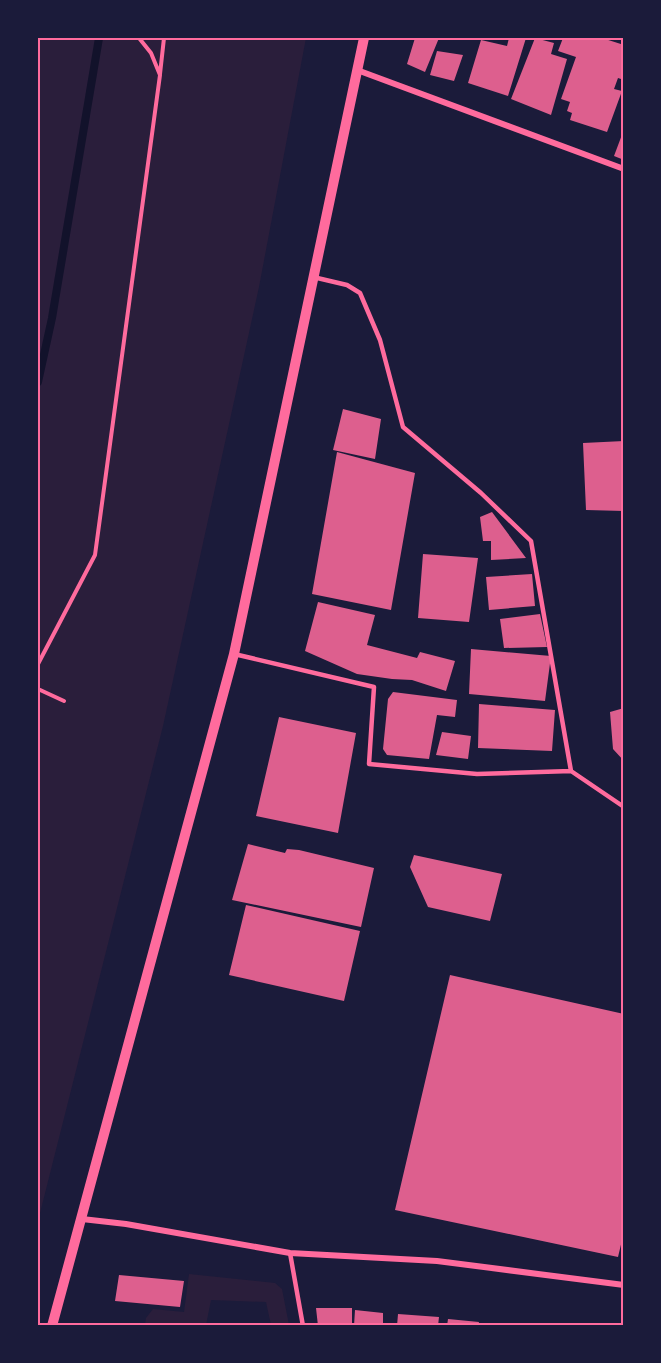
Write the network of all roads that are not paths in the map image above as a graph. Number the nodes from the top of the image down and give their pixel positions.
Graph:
1 (364, 38) edge
2 (357, 69) junction
3 (624, 169) edge
4 (313, 277) junction
5 (234, 654) junction
6 (571, 771) junction
7 (624, 807) edge
8 (82, 1219) junction
9 (290, 1253) junction
10 (624, 1285) edge
11 (52, 1326) edge
12 (303, 1326) edge

1 - 2 street
2 - 3 street
2 - 4 street
4 - 5 street
4 - 6 lane
5 - 6 lane
5 - 8 street
6 - 7 lane
8 - 9 street
8 - 11 street
9 - 10 street
9 - 12 lane

